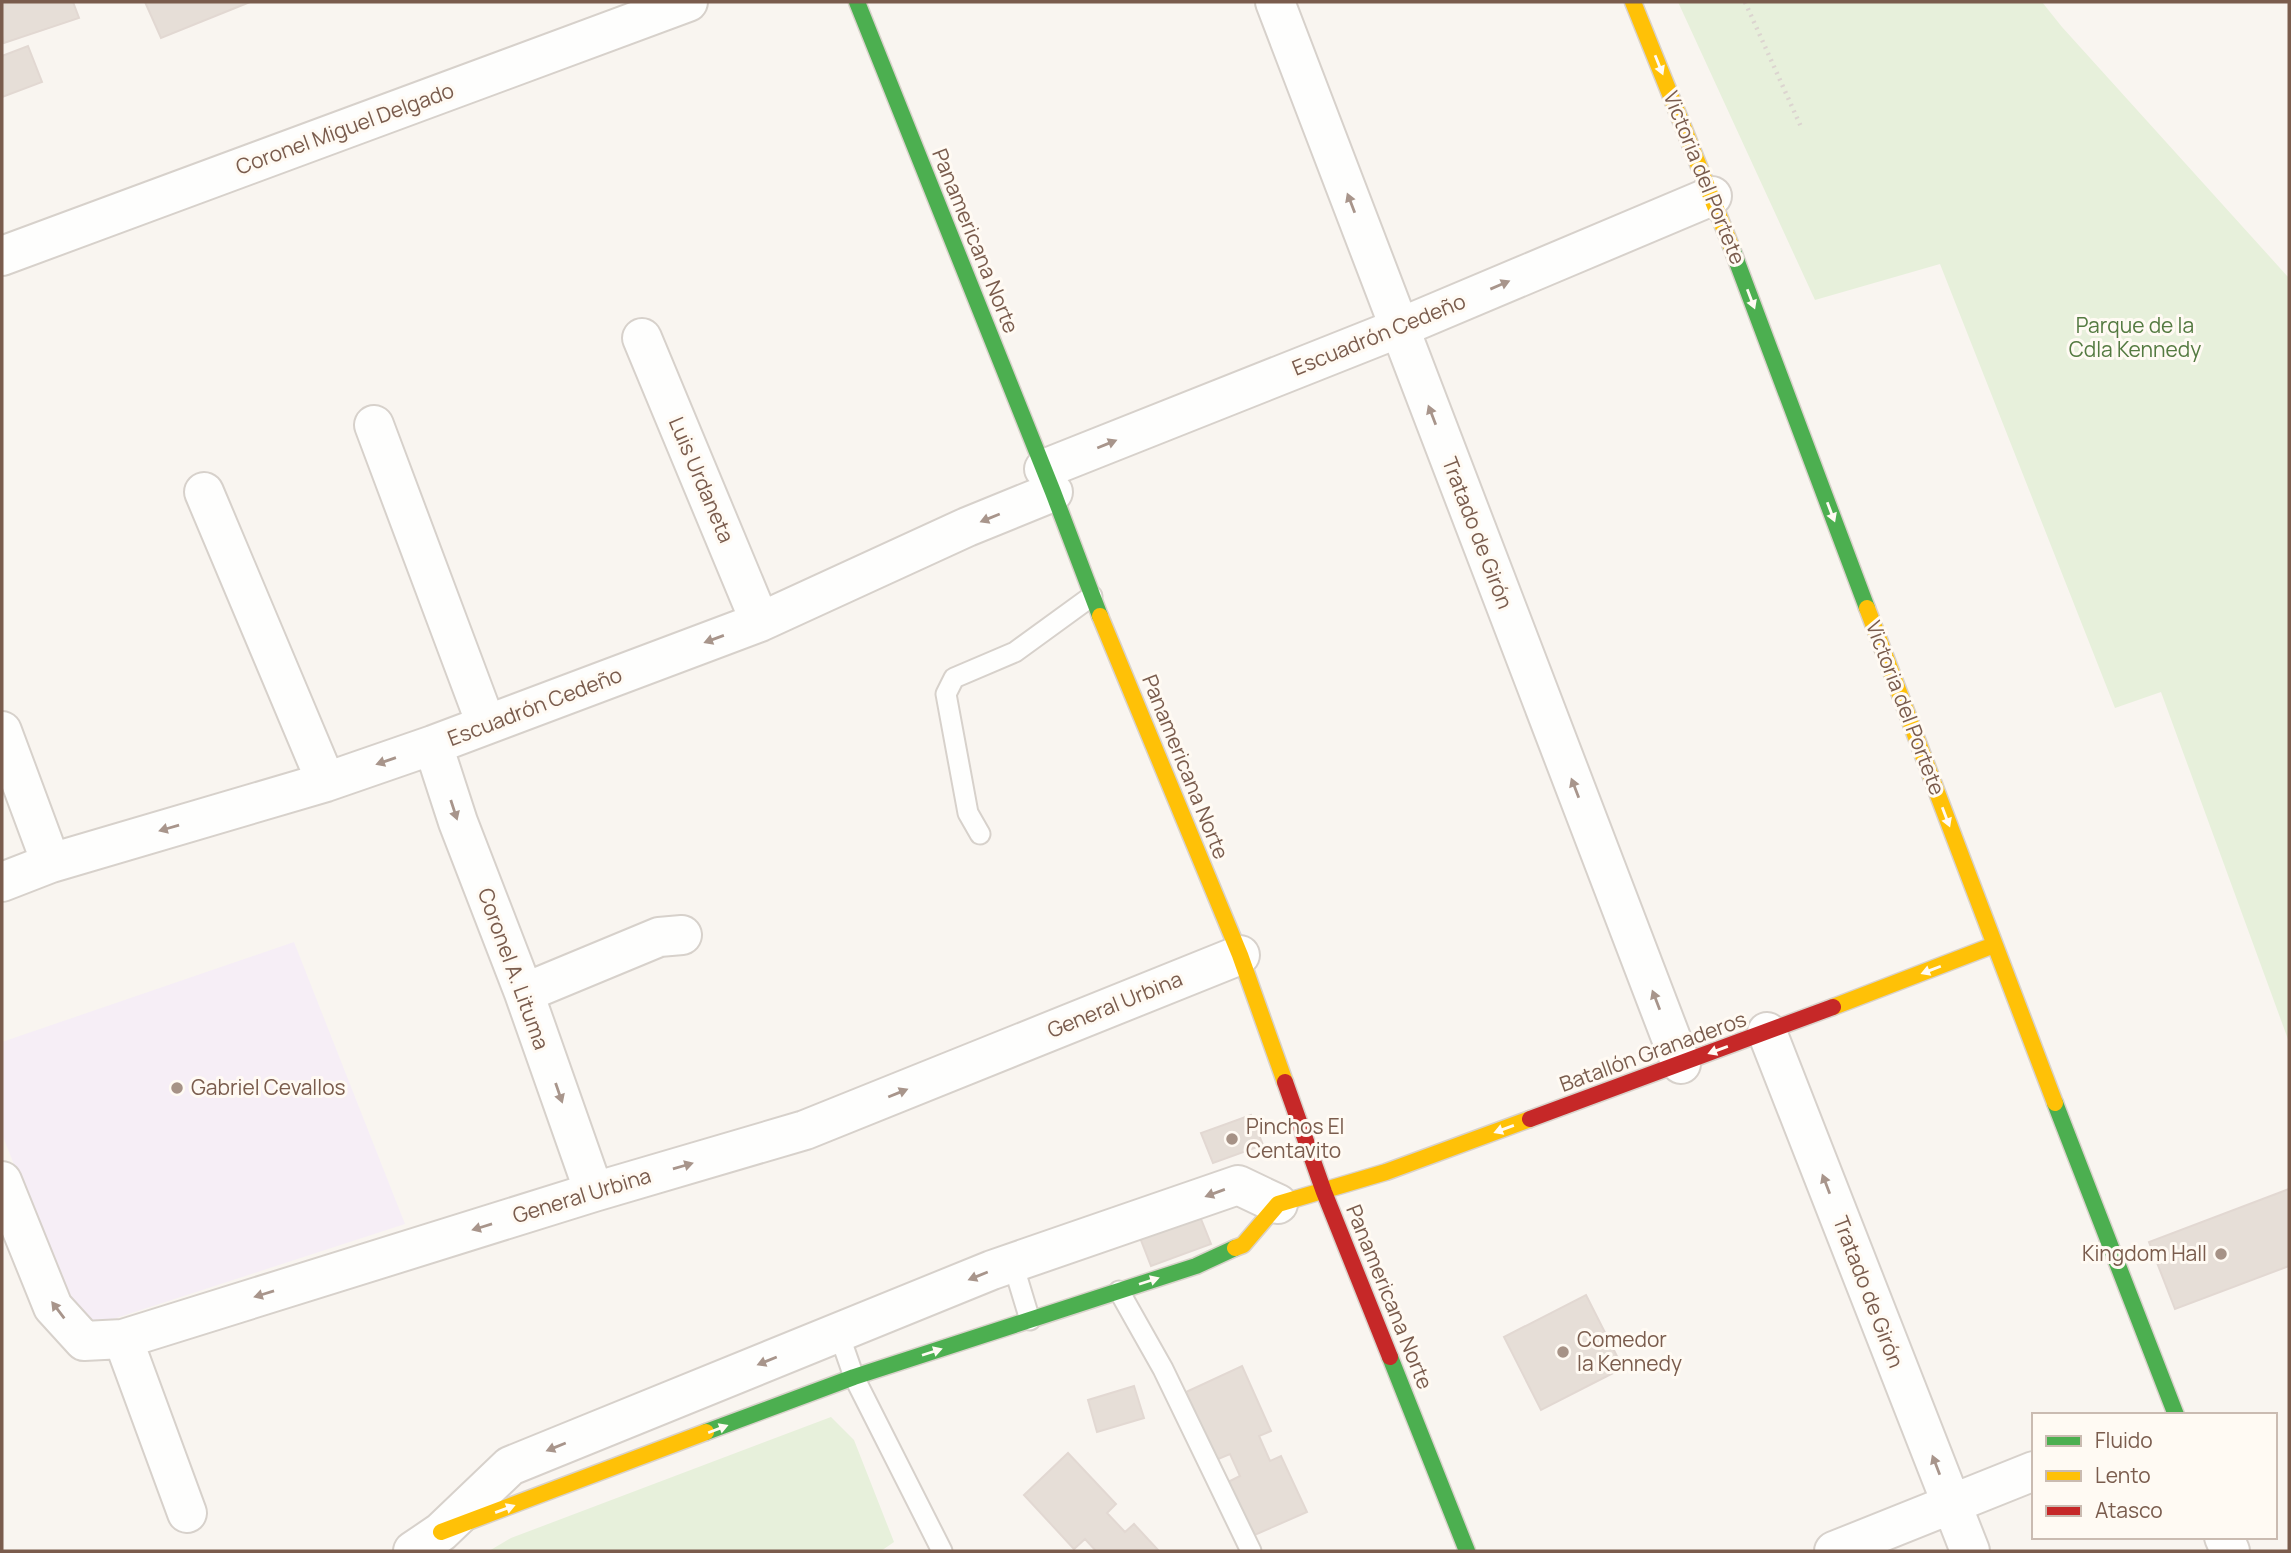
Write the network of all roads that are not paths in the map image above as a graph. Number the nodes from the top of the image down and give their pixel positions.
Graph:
1 (688, 2) edge
2 (857, 2) edge
3 (1275, 2) edge
4 (1633, 2) edge
5 (1712, 196) junction
6 (2, 256) edge
7 (1399, 328) junction
8 (642, 338) dead end
9 (374, 425) dead end
10 (1049, 481) junction
11 (204, 492) dead end
12 (1092, 596) junction
13 (760, 622) junction
14 (486, 724) junction
15 (2, 731) edge
16 (433, 746) junction
17 (326, 782) junction
18 (980, 834) dead end
19 (51, 863) junction
20 (2, 882) edge
21 (682, 935) dead end
22 (1994, 945) junction
23 (1240, 954) junction
24 (524, 993) junction
25 (1767, 1032) junction
26 (1681, 1064) junction
27 (2, 1181) edge
28 (594, 1192) junction
29 (1324, 1192) junction
30 (1278, 1204) junction
31 (1013, 1264) junction
32 (1119, 1291) junction
33 (1030, 1320) junction
34 (838, 1331) junction
35 (122, 1339) junction
36 (854, 1377) junction
37 (2175, 1413) edge
38 (2032, 1472) edge
39 (1951, 1503) junction
40 (187, 1513) dead end
41 (427, 1541) edge
42 (942, 1551) edge
43 (1251, 1551) edge
44 (1467, 1551) edge
45 (1834, 1551) edge
46 (1969, 1551) edge

1 - 6 street, Coronel Miguel Delgado
2 - 10 street, Panamericana Norte
7 -> 3 street, Tratado de Girón
4 -> 5 street, Victoria del Portete
7 -> 5 street, Escuadrón Cedeño
5 -> 22 street, Victoria del Portete
10 -> 7 street, Escuadrón Cedeño
26 -> 7 street, Tratado de Girón
8 - 13 street, Luis Urdaneta
9 - 14 street
10 - 12 street, Panamericana Norte
10 -> 13 street, Escuadrón Cedeño
11 - 17 street
12 - 18 lane
12 - 23 street, Panamericana Norte
13 -> 14 street, Escuadrón Cedeño
14 - 16 street, Escuadrón Cedeño
15 - 19 street
16 -> 17 street, Escuadrón Cedeño
16 -> 24 street, Coronel A. Lituma
17 -> 19 street, Escuadrón Cedeño
19 - 20 street, Escuadrón Cedeño
21 - 24 street
22 -> 25 street, Batallón Granaderos
22 - 37 street, Victoria del Portete
28 -> 23 street, General Urbina
23 - 29 street, Panamericana Norte
24 -> 28 street, Coronel A. Lituma
25 -> 26 street, Batallón Granaderos
39 -> 25 street, Tratado de Girón
26 -> 29 street, Batallón Granaderos
35 -> 27 street, General Urbina
28 -> 35 street, General Urbina
29 - 30 street, Batallón Granaderos
29 - 44 street, Panamericana Norte
30 -> 31 street
32 -> 30 street
31 - 33 lane
31 -> 34 street
32 - 33 street
32 - 43 lane
36 -> 33 street
34 - 36 lane
34 -> 41 street
35 - 40 street
41 -> 36 street
36 - 42 lane
38 - 39 street
39 - 45 street
39 - 46 street, Tratado de Girón

